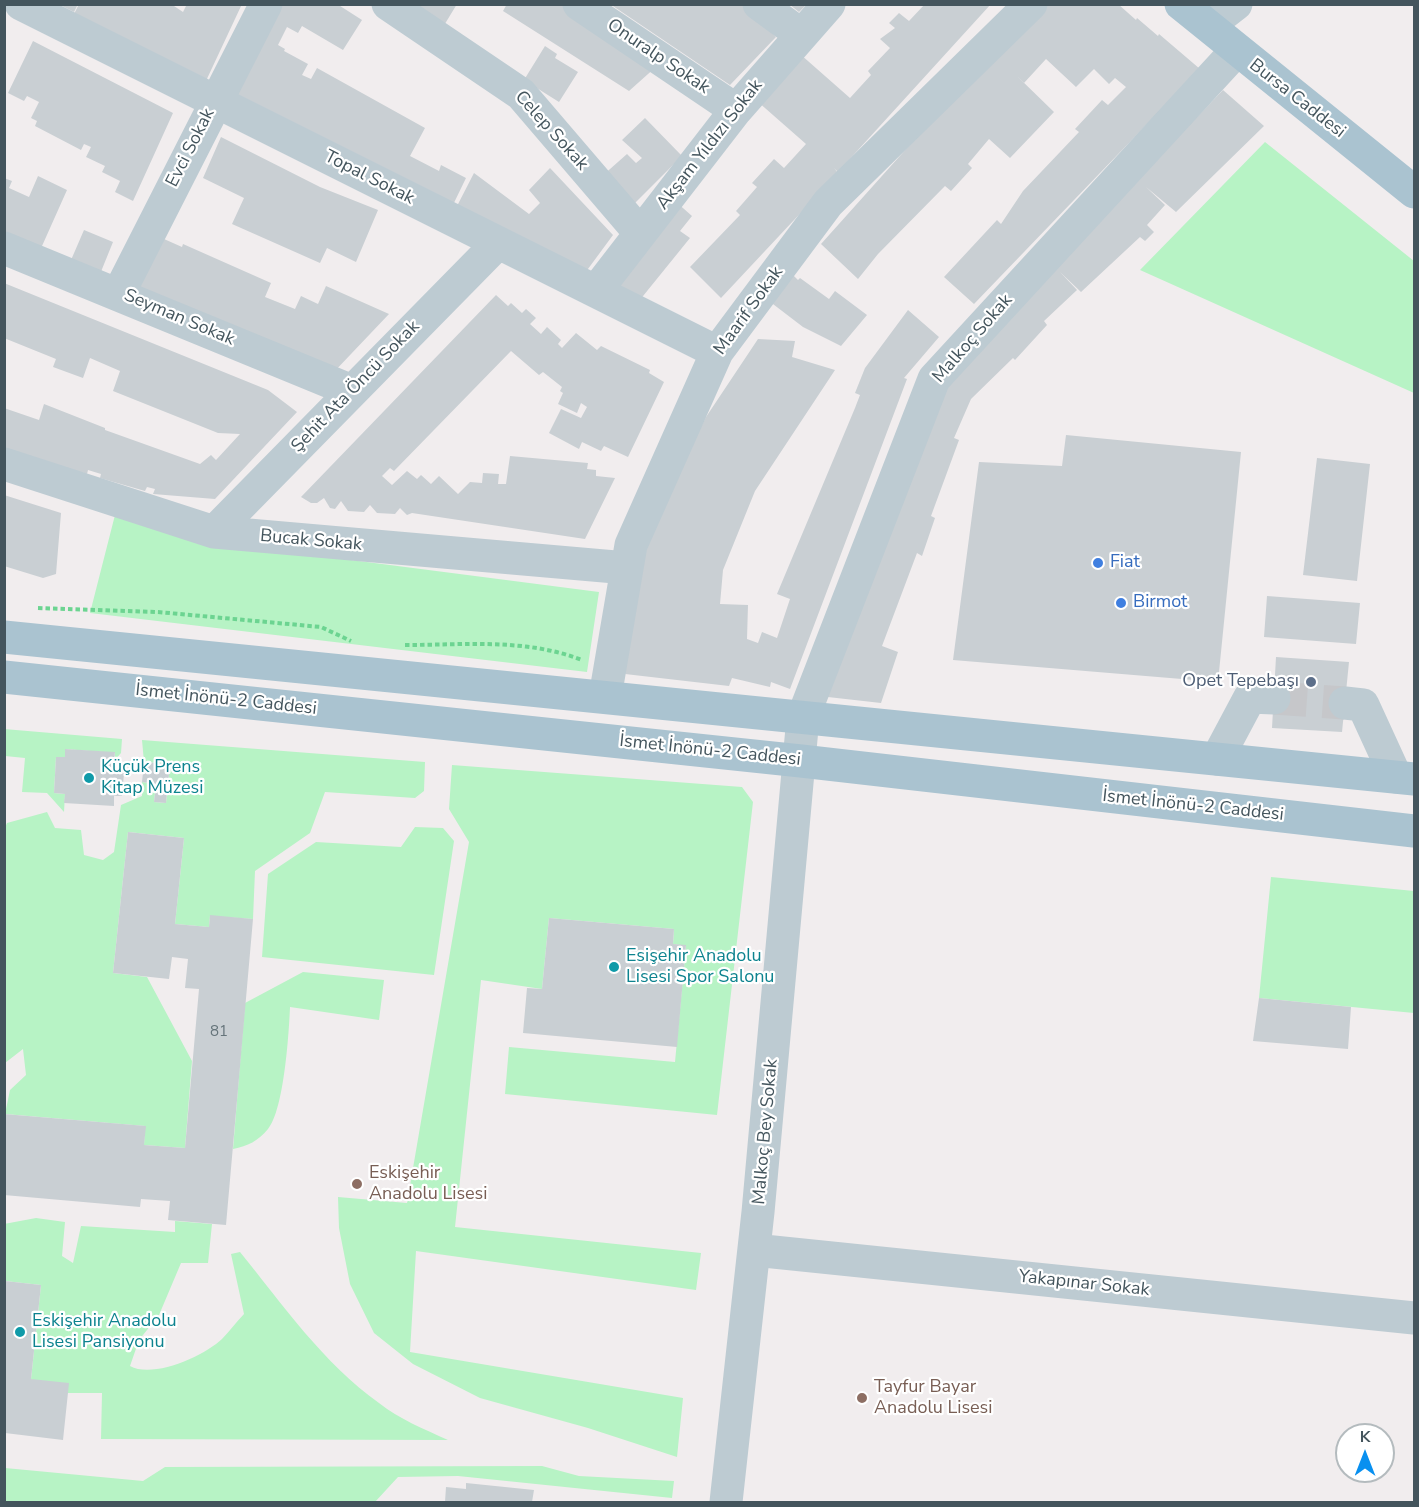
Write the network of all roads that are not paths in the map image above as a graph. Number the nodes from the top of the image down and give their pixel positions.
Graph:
1 (21, 4) edge
2 (266, 4) edge
3 (388, 4) edge
4 (579, 4) edge
5 (759, 4) edge
6 (829, 4) edge
7 (1031, 4) edge
8 (1181, 4) edge
9 (1236, 4) edge
10 (1209, 25) junction
11 (800, 34) junction
12 (1236, 51) junction
13 (215, 101) junction
14 (736, 110) junction
15 (1414, 192) edge
16 (640, 233) junction
17 (498, 243) junction
18 (4, 248) edge
19 (596, 291) junction
20 (119, 293) junction
21 (717, 352) junction
22 (352, 391) junction
23 (4, 464) edge
24 (214, 532) junction
25 (627, 568) junction
26 (4, 637) edge
27 (4, 677) edge
28 (607, 684) junction
29 (1274, 698) tunnel mouth
30 (1345, 704) tunnel mouth
31 (803, 717) junction
32 (1218, 759) junction
33 (801, 761) junction
34 (1405, 778) edge
35 (1414, 831) edge
36 (754, 1250) junction
37 (1414, 1318) edge
38 (726, 1503) edge

1 - 13 street, Topal Sokak
2 - 13 street, Evci Sokak
3 - 16 street, Celep Sokak
4 - 14 street, Onuralp Sokak
5 - 11 street
6 - 11 street, Akşam Yıldızı Sokak
7 - 21 street, Maarif Sokak
8 - 10 main road, Bursa Caddesi
9 - 10 street
10 - 12 main road, Bursa Caddesi
11 - 14 street, Akşam Yıldızı Sokak
12 - 15 main road, Bursa Caddesi
12 - 31 street, Malkoç Sokak
13 - 17 street, Topal Sokak
13 - 20 street, Evci Sokak
14 - 16 street, Akşam Yıldızı Sokak
16 - 19 street, Akşam Yıldızı Sokak
17 - 19 street, Topal Sokak
17 - 22 street, Şehit Ata Öncü Sokak
18 - 20 street, Seyman Sokak
19 - 21 street, Topal Sokak
20 - 22 street, Seyman Sokak
21 - 25 street, Maarif Sokak
22 - 24 street, Şehit Ata Öncü Sokak
23 - 24 street, Bucak Sokak
24 - 25 street, Bucak Sokak
25 - 28 street, Maarif Sokak
26 - 28 main road
27 - 33 main road, İsmet İnönü-2 Caddesi
28 - 31 main road
29 - 32 street
30 - 34 street
31 - 32 main road
31 - 33 street, Malkoç Sokak
32 - 34 main road
33 - 35 main road, İsmet İnönü-2 Caddesi
33 - 36 street, Malkoç Bey Sokak
36 - 37 street, Yakapınar Sokak
36 - 38 street, Malkoç Bey Sokak

